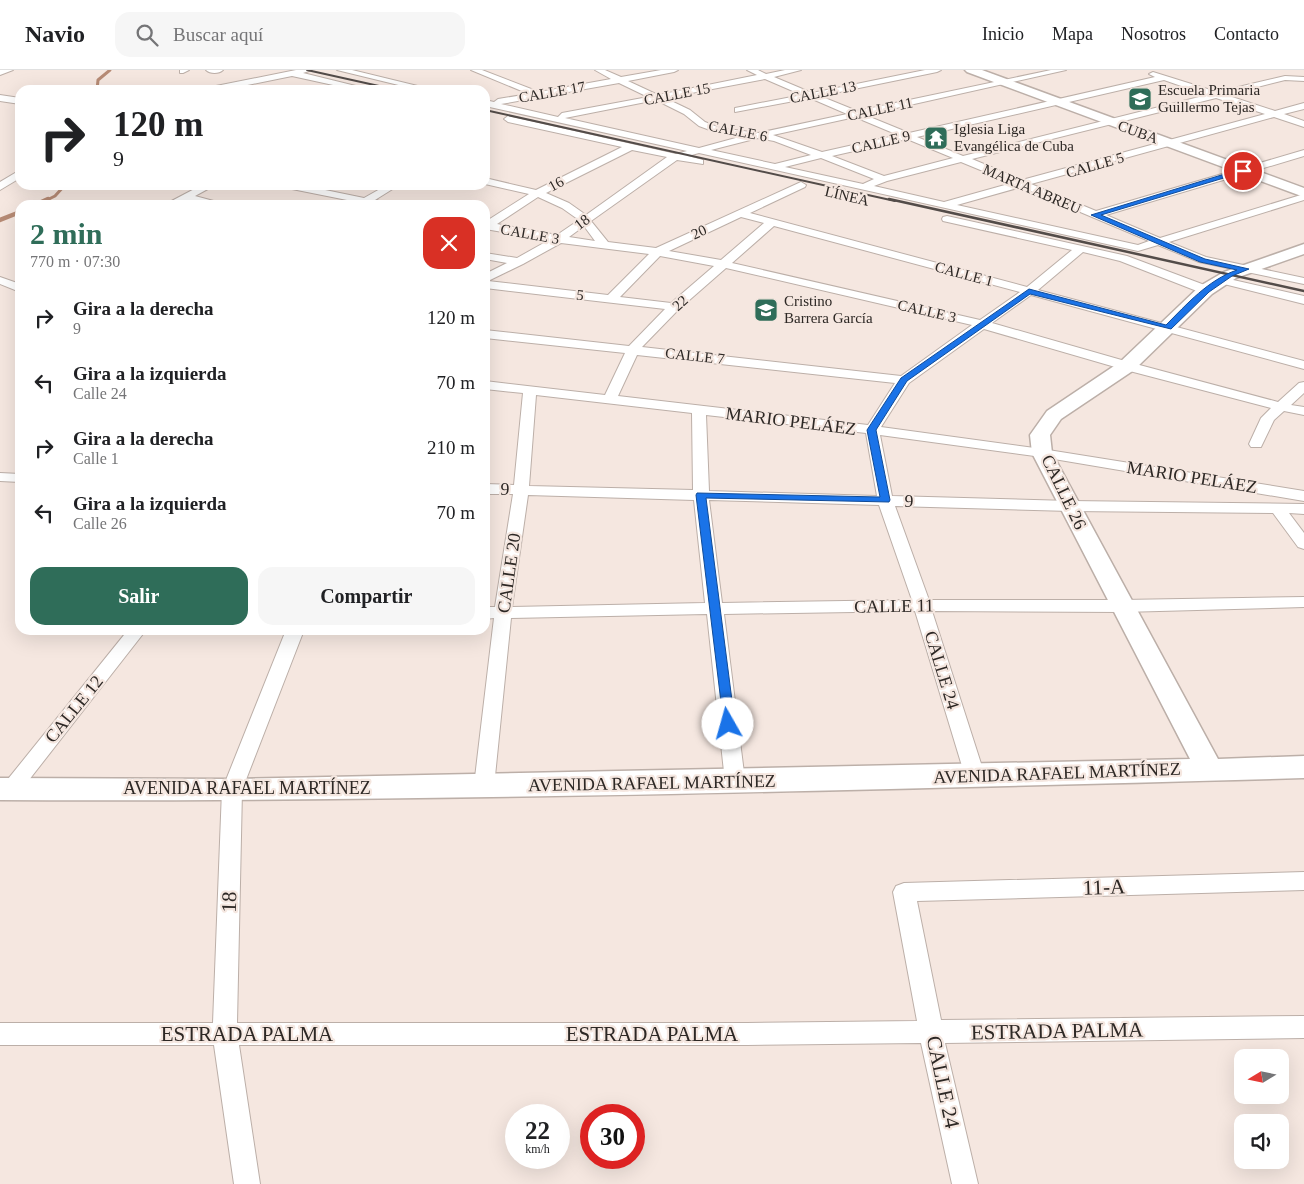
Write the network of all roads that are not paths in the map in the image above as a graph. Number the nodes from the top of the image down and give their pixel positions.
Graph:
1 (9, 70) edge
2 (210, 70) edge
3 (219, 70) edge
4 (279, 70) edge
5 (308, 70) edge
6 (341, 70) edge
7 (475, 70) edge
8 (599, 70) edge
9 (674, 70) edge
10 (751, 70) edge
11 (797, 70) edge
12 (937, 70) edge
13 (972, 70) edge
14 (1062, 70) edge
15 (1141, 70) edge
16 (0, 73) edge
17 (292, 73) junction
18 (398, 73) dead end
19 (765, 76) junction
20 (1164, 78) junction
21 (1304, 79) edge
22 (386, 80) junction
23 (620, 80) junction
24 (1005, 82) junction
25 (235, 85) edge
26 (346, 85) edge
27 (408, 85) edge
28 (539, 95) junction
29 (809, 95) junction
30 (1218, 96) junction
31 (0, 98) edge
32 (658, 98) junction
33 (15, 100) edge
34 (1056, 101) junction
35 (490, 106) edge
36 (1304, 106) edge
37 (490, 108) edge
38 (490, 108) edge
39 (738, 110) dead end
40 (855, 114) junction
41 (1274, 114) junction
42 (557, 118) junction
43 (1112, 122) junction
44 (1304, 124) edge
45 (755, 136) junction
46 (907, 136) junction
47 (1171, 144) junction
48 (628, 148) junction
49 (698, 150) junction
50 (1304, 153) edge
51 (819, 156) junction
52 (674, 157) junction
53 (961, 159) junction
54 (708, 164) dead end
55 (774, 166) junction
56 (1243, 171) junction
57 (0, 172) edge
58 (15, 174) edge
59 (15, 177) edge
60 (882, 179) junction
61 (782, 181) dead end
62 (490, 182) edge
63 (1024, 185) junction
64 (805, 186) joint
65 (0, 187) edge
66 (864, 187) junction
67 (200, 190) edge
68 (313, 190) edge
69 (385, 190) edge
70 (538, 193) junction
71 (1304, 195) edge
72 (185, 197) junction
73 (179, 200) edge
74 (197, 200) edge
75 (351, 200) edge
76 (367, 200) edge
77 (944, 206) junction
78 (739, 213) junction
79 (1095, 215) junction
80 (939, 217) dead end
81 (584, 220) junction
82 (772, 222) junction
83 (490, 223) edge
84 (490, 227) edge
85 (559, 239) junction
86 (1159, 242) junction
87 (604, 244) junction
88 (1080, 249) junction
89 (1304, 250) edge
90 (657, 252) junction
91 (490, 257) edge
92 (519, 262) junction
93 (722, 264) junction
94 (15, 275) edge
95 (490, 276) edge
96 (1225, 278) junction
97 (2, 280) edge
98 (1304, 282) edge
99 (490, 285) edge
100 (15, 286) edge
101 (1029, 291) junction
102 (611, 299) junction
103 (1304, 300) edge
104 (674, 307) junction
105 (982, 324) junction
106 (1168, 328) junction
107 (490, 335) edge
108 (633, 349) junction
109 (1127, 366) junction
110 (1304, 366) edge
111 (904, 380) junction
112 (490, 386) edge
113 (1304, 386) edge
114 (530, 390) junction
115 (609, 400) junction
116 (1282, 407) junction
117 (699, 410) junction
118 (1304, 411) edge
119 (872, 430) junction
120 (1256, 444) dead end
121 (1042, 453) junction
122 (0, 478) edge
123 (15, 478) edge
124 (490, 489) edge
125 (521, 490) junction
126 (701, 495) junction
127 (1304, 496) edge
128 (885, 500) junction
129 (1070, 506) junction
130 (1278, 508) junction
131 (1304, 509) edge
132 (1304, 544) edge
133 (1304, 602) edge
134 (922, 605) junction
135 (1122, 606) junction
136 (715, 610) junction
137 (490, 613) edge
138 (503, 613) junction
139 (133, 635) edge
140 (294, 635) edge
141 (1304, 766) edge
142 (1208, 769) junction
143 (974, 776) junction
144 (735, 781) junction
145 (484, 786) junction
146 (5, 789) edge
147 (232, 790) junction
148 (1304, 882) edge
149 (904, 892) joint
150 (1304, 1027) edge
151 (932, 1032) junction
152 (0, 1034) edge
153 (225, 1035) junction
154 (247, 1184) edge
155 (965, 1184) edge

1 - 16 street
2 - 3 street
4 - 17 street
5 - 17 street
6 - 22 street
7 - 28 street
8 - 23 street, CALLE 6
9 - 23 street, CALLE 17
10 - 19 street, MARTA ABREU
11 - 19 street, CALLE 15
12 - 29 street, CALLE 13
13 - 24 street, CUBA
14 - 24 street, CALLE 11
15 - 20 street
17 - 25 street
17 - 26 street
18 - 22 street
19 - 29 street, MARTA ABREU
19 - 32 street, CALLE 15
20 - 30 street
20 - 34 street, CALLE 9
21 - 30 street
22 - 27 street
23 - 28 street, CALLE 17
23 - 32 street, CALLE 6
24 - 34 street, CUBA
24 - 40 street, CALLE 11
28 - 35 street, CALLE 17
29 - 39 street, CALLE 13
29 - 40 street, MARTA ABREU
30 - 41 street
30 - 43 street
31 - 33 street
32 - 42 street, CALLE 15
32 - 45 street, CALLE 6
34 - 43 street, CUBA
34 - 46 street, CALLE 9
36 - 41 street, CALLE 5
37 - 42 street, LÍNEA
38 - 48 street
40 - 45 street, CALLE 11
40 - 46 street, MARTA ABREU
41 - 44 street
41 - 47 street, CALLE 5
42 - 49 street, LÍNEA
43 - 47 street, CUBA
43 - 53 street
45 - 49 street, CALLE 11
45 - 51 street, CALLE 6
46 - 51 street, CALLE 9
46 - 53 street, MARTA ABREU
47 - 56 street, CUBA
47 - 63 street, CALLE 5
48 - 52 street
48 - 70 street, 16
49 - 52 street, CALLE 11
49 - 55 street, LÍNEA
50 - 56 street
51 - 55 street, CALLE 9
51 - 60 street, CALLE 6
52 - 54 street
52 - 81 street, 18
53 - 60 street
53 - 63 street, MARTA ABREU
55 - 66 street, LÍNEA
56 - 71 street, CUBA
56 - 79 street
57 - 58 street
59 - 65 street
60 - 66 street
61 - 64 street, LÍNEA
62 - 70 street
63 - 77 street, CALLE 5
63 - 79 street, MARTA ABREU
64 - 78 street, 20
66 - 77 street, LÍNEA
67 - 72 street
68 - 75 street
69 - 76 street
70 - 81 street
70 - 83 street, 16
71 - 86 street, LÍNEA
72 - 73 street
72 - 74 street
77 - 86 street, LÍNEA
78 - 82 street, CALLE 1
78 - 90 street, 20
79 - 86 street, MARTA ABREU
80 - 88 street
81 - 85 street, 18
81 - 87 street
82 - 93 street, 22
82 - 101 street, CALLE 1
84 - 85 street, CALLE 3
85 - 87 street, CALLE 3
85 - 92 street, 18
86 - 96 street, MARTA ABREU
87 - 90 street, CALLE 3
88 - 96 street
88 - 101 street
89 - 96 street
90 - 93 street, CALLE 3
90 - 102 street, 20
91 - 92 street
92 - 95 street, 18
93 - 104 street, 22
93 - 105 street, CALLE 3
94 - 97 street
96 - 98 street
96 - 103 street
96 - 106 street, CALLE 26
97 - 100 street
99 - 102 street, 5
101 - 105 street
101 - 106 street, CALLE 1
102 - 104 street, 5
104 - 108 street, 22
105 - 109 street, CALLE 3
105 - 111 street
106 - 109 street, CALLE 26
106 - 110 street, CALLE 1
107 - 108 street, CALLE 7
108 - 111 street, CALLE 7
108 - 115 street, 22
109 - 116 street, CALLE 3
109 - 121 street, CALLE 26
111 - 119 street
112 - 114 street, MARIO PELÁEZ
113 - 116 street
114 - 115 street, MARIO PELÁEZ
114 - 125 street, CALLE 20
115 - 117 street, MARIO PELÁEZ
116 - 118 street, CALLE 3
116 - 120 street
117 - 119 street, MARIO PELÁEZ
117 - 126 street
119 - 121 street, MARIO PELÁEZ
119 - 128 street, CALLE 24
121 - 127 street, MARIO PELÁEZ
121 - 129 street, CALLE 26
122 - 123 street
124 - 125 street, 9
125 - 126 street, 9
125 - 138 street, CALLE 20
126 - 128 street, 9
126 - 136 street
128 - 129 street, 9
128 - 134 street, CALLE 24
129 - 130 street, 9
129 - 135 street, CALLE 26
130 - 131 street, 9
130 - 132 street
133 - 135 street, CALLE 11
134 - 135 street, CALLE 11
134 - 136 street, CALLE 11
134 - 143 street, CALLE 24
135 - 142 street, CALLE 26
136 - 138 street, CALLE 11
136 - 144 street
137 - 138 street, CALLE 11
138 - 145 street, CALLE 20
139 - 146 street, CALLE 12
140 - 147 street, 18
141 - 142 street, AVENIDA RAFAEL MARTÍNEZ
142 - 143 street, AVENIDA RAFAEL MARTÍNEZ
143 - 144 street, AVENIDA RAFAEL MARTÍNEZ
144 - 145 street, AVENIDA RAFAEL MARTÍNEZ
145 - 147 street, AVENIDA RAFAEL MARTÍNEZ
146 - 147 street, AVENIDA RAFAEL MARTÍNEZ
147 - 153 street, 18
148 - 149 street, 11-A
149 - 151 street, CALLE 24
150 - 151 street, ESTRADA PALMA
151 - 153 street, ESTRADA PALMA
151 - 155 street, CALLE 24
152 - 153 street, ESTRADA PALMA
153 - 154 street, 18

